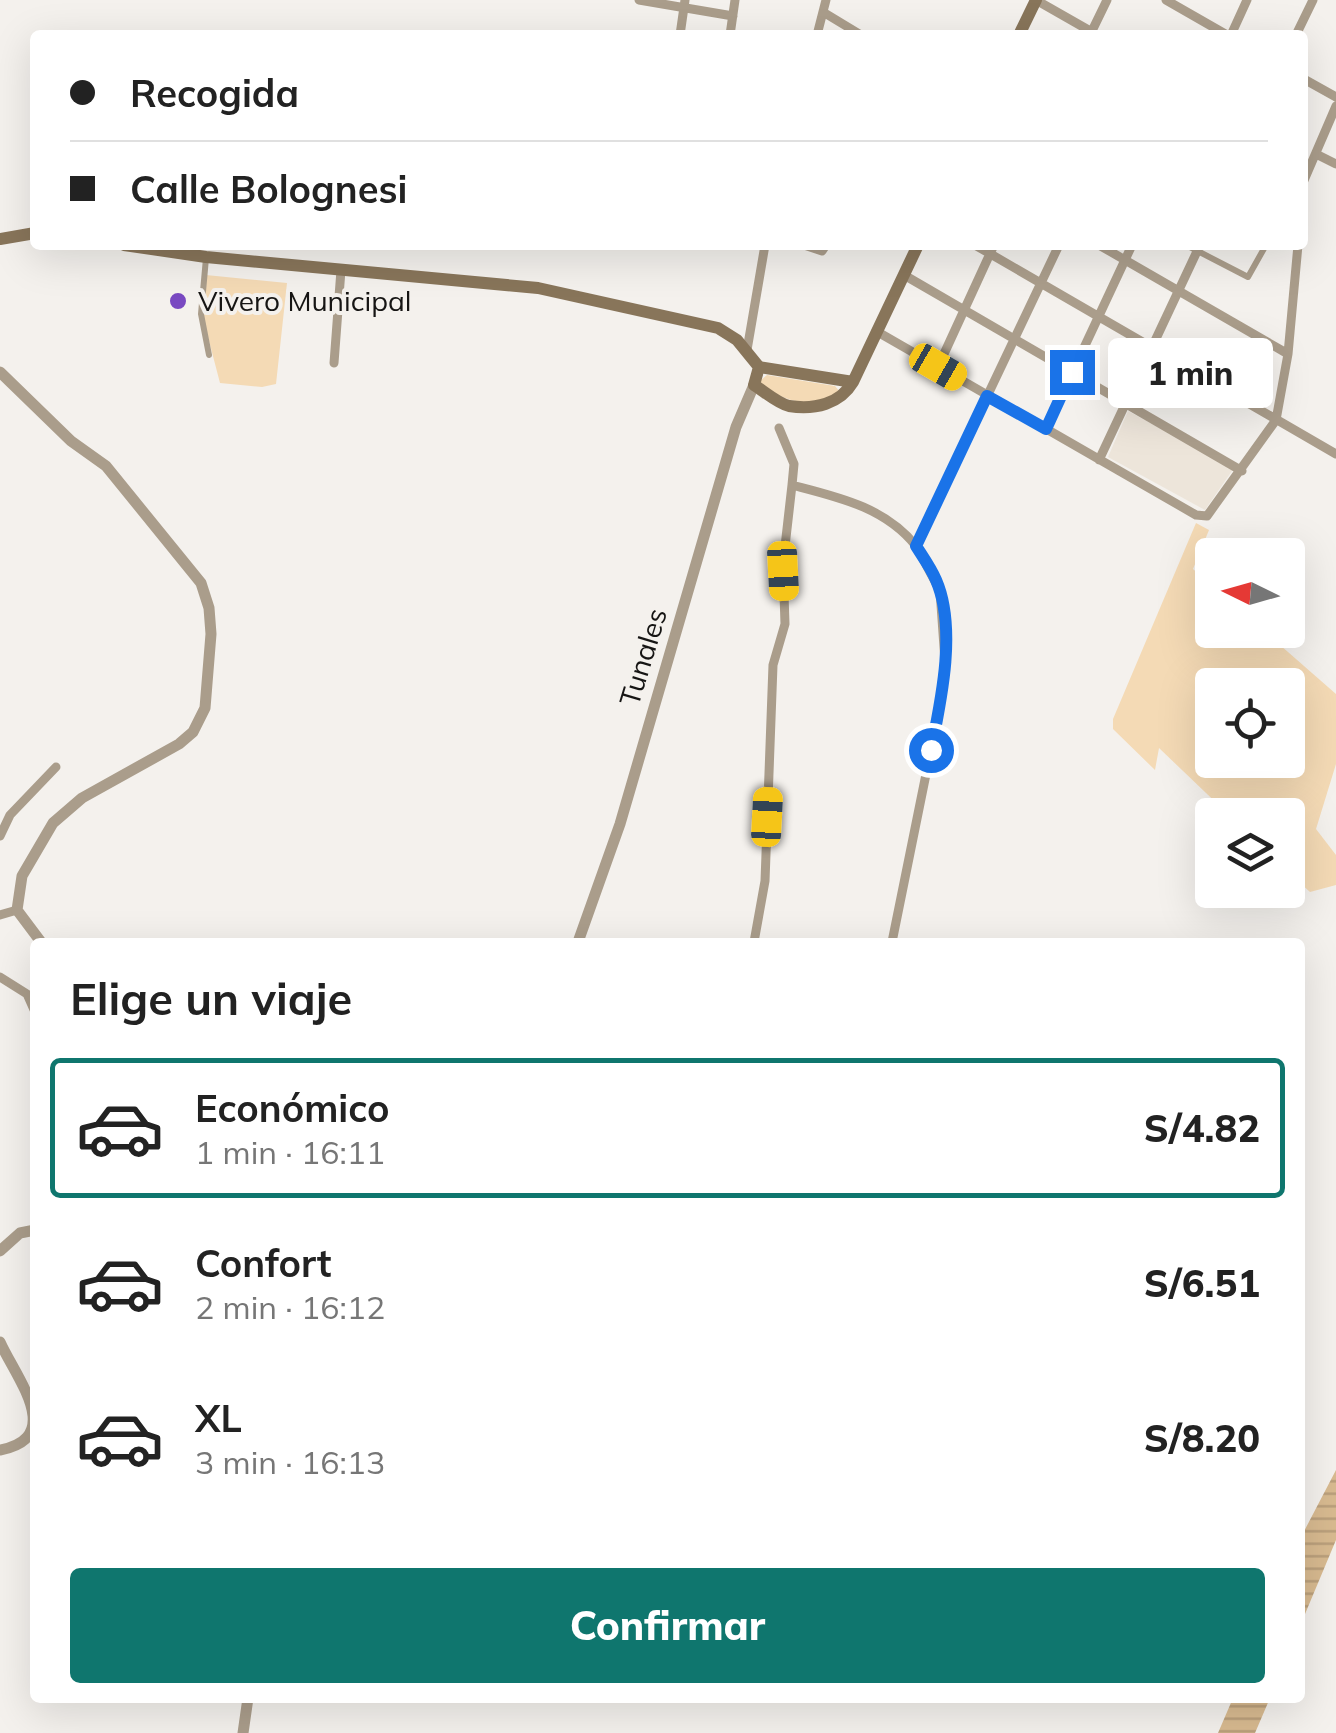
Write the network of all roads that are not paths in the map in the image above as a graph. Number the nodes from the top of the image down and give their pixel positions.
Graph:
1 (640, 0) edge
2 (736, 0) edge
3 (826, 0) edge
4 (1036, 0) edge
5 (1107, 0) edge
6 (1166, 0) edge
7 (1246, 0) edge
8 (1313, 0) edge
9 (685, 4) edge
10 (823, 12) junction
11 (733, 16) junction
12 (681, 30) edge
13 (731, 30) edge
14 (818, 30) edge
15 (854, 30) edge
16 (1021, 30) edge
17 (1085, 30) edge
18 (1093, 30) edge
19 (1220, 30) edge
20 (1231, 30) edge
21 (1298, 30) edge
22 (1308, 81) edge
23 (1336, 97) edge
24 (1336, 106) edge
25 (1316, 154) junction
26 (1336, 164) edge
27 (1308, 172) edge
28 (30, 234) edge
29 (0, 238) edge
30 (158, 250) edge
31 (764, 250) edge
32 (916, 250) edge
33 (992, 250) edge
34 (993, 250) edge
35 (1056, 250) edge
36 (1108, 250) edge
37 (1130, 250) edge
38 (1198, 250) edge
39 (1202, 250) edge
40 (1263, 250) edge
41 (1298, 250) edge
42 (206, 257) junction
43 (1125, 260) junction
44 (341, 270) junction
45 (904, 275) junction
46 (1040, 283) junction
47 (1178, 291) junction
48 (964, 310) junction
49 (1098, 316) junction
50 (876, 332) junction
51 (1014, 339) junction
52 (1152, 348) junction
53 (747, 350) junction
54 (1288, 354) junction
55 (209, 355) dead end
56 (334, 363) dead end
57 (758, 367) junction
58 (938, 367) junction
59 (0, 372) edge
60 (1072, 372) junction
61 (853, 382) junction
62 (754, 384) junction
63 (987, 396) junction
64 (1125, 403) junction
65 (1276, 420) junction
66 (779, 428) dead end
67 (1046, 429) junction
68 (1336, 454) edge
69 (1099, 460) junction
70 (1242, 471) junction
71 (792, 484) junction
72 (916, 546) junction
73 (56, 767) dead end
74 (0, 836) edge
75 (18, 910) junction
76 (0, 915) edge
77 (38, 938) edge
78 (579, 938) edge
79 (755, 938) edge
80 (893, 938) edge
81 (0, 977) edge
82 (30, 1001) edge
83 (30, 1231) edge
84 (0, 1251) edge
85 (0, 1342) edge
86 (30, 1400) edge
87 (30, 1436) edge
88 (0, 1450) edge
89 (247, 1703) edge
90 (243, 1733) edge

1 - 9 street
2 - 11 street
3 - 10 street
4 - 16 main road
4 - 17 street
5 - 18 street
6 - 19 street
7 - 20 street
8 - 21 street
9 - 11 street
9 - 12 street
10 - 14 street
10 - 15 street
11 - 13 street
22 - 23 street
24 - 25 street
25 - 26 street
25 - 27 street
28 - 29 main road
30 - 42 main road
31 - 53 street
32 - 45 main road
33 - 48 street
34 - 46 street
35 - 46 street
36 - 43 street
37 - 43 street
38 - 47 street
39 - 40 street
41 - 54 street
42 - 44 main road
42 - 55 street
43 - 47 street
43 - 49 street
44 - 53 main road
44 - 56 street
45 - 48 street
45 - 50 main road
46 - 49 street
46 - 51 street
47 - 52 street
47 - 54 street
48 - 51 street
48 - 58 street
49 - 52 street
49 - 60 street
50 - 58 street
50 - 61 main road
51 - 60 street
51 - 63 street
52 - 64 street
52 - 65 street
53 - 57 main road
54 - 65 street
57 - 61 main road
57 - 62 main road
58 - 63 street
59 - 75 street
60 - 64 street
60 - 67 street
61 - 62 main road
62 - 78 street, Tunales
63 - 67 street
63 - 72 street
64 - 69 street
64 - 70 street
65 - 68 street
65 - 70 street
66 - 71 street
67 - 69 street
69 - 70 street
71 - 72 street
71 - 79 street
72 - 80 street
73 - 74 street
75 - 76 street
75 - 77 street
81 - 82 street
83 - 84 street
85 - 86 street
87 - 88 street
89 - 90 street

